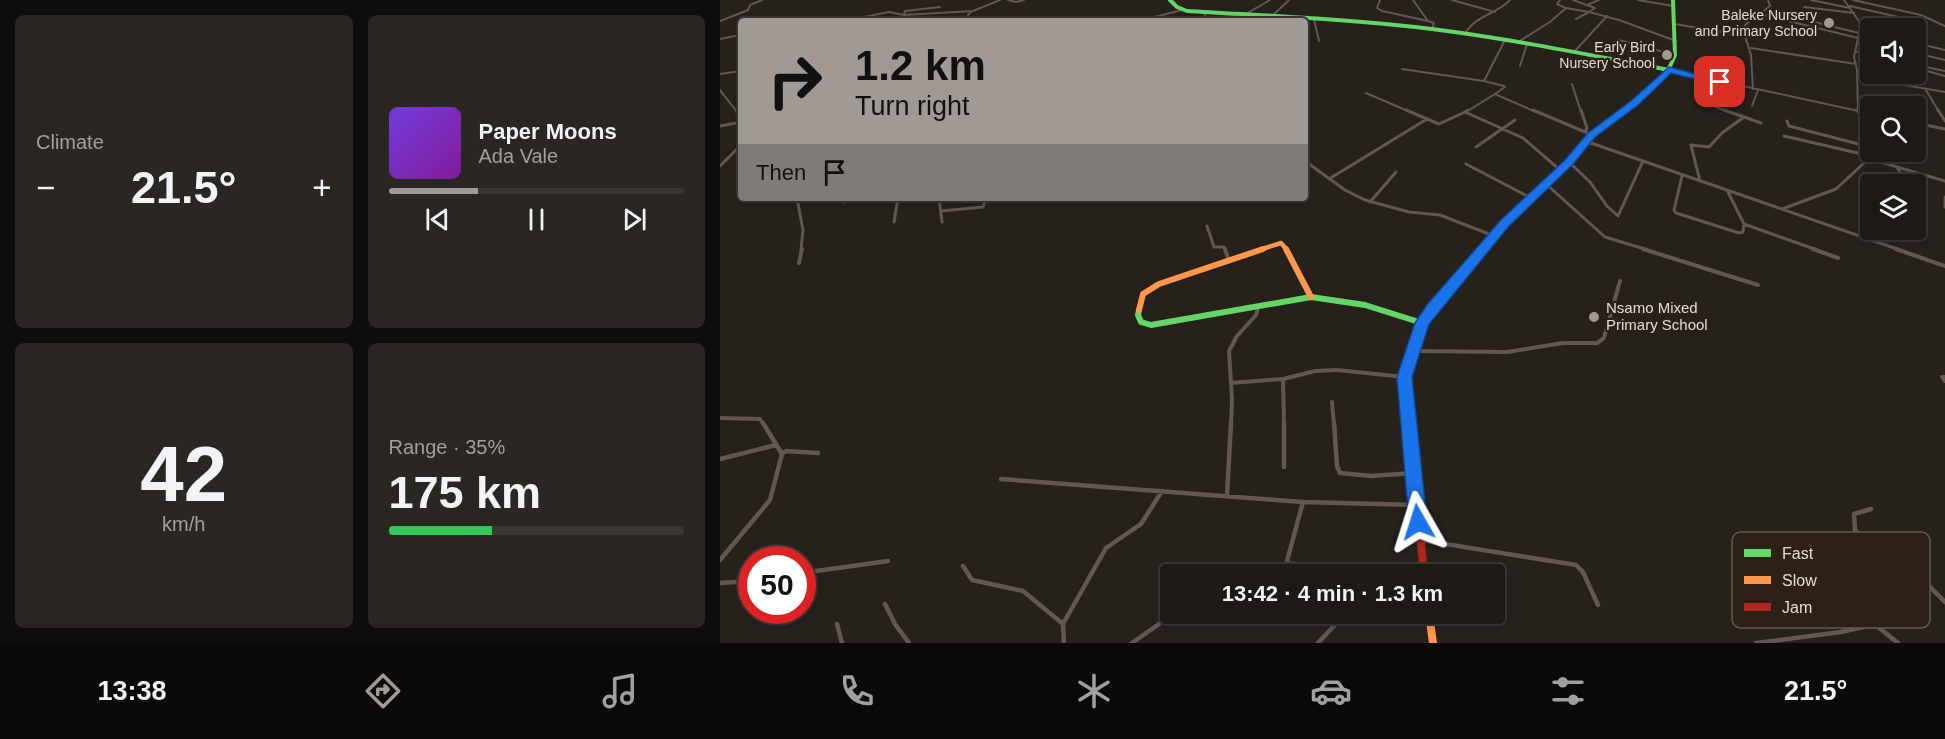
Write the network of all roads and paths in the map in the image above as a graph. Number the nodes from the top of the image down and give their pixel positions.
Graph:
1 (760, 0) edge
2 (1000, 0) edge
3 (1008, 0) edge
4 (1024, 0) edge
5 (1170, 0) edge
6 (1270, 0) edge
7 (1289, 0) edge
8 (1380, 0) edge
9 (1413, 0) edge
10 (1452, 0) edge
11 (1510, 0) edge
12 (1560, 0) edge
13 (1573, 0) edge
14 (1599, 0) edge
15 (1638, 0) edge
16 (1768, 0) edge
17 (1811, 0) edge
18 (1844, 0) edge
19 (1853, 0) edge
20 (1673, 3) edge
21 (1588, 5) junction
22 (940, 7) dead end
23 (1804, 7) dead end
24 (1850, 7) junction
25 (1566, 8) junction
26 (1182, 10) junction
27 (973, 11) junction
28 (1206, 12) junction
29 (1495, 12) junction
30 (1589, 12) junction
31 (1760, 14) junction
32 (1854, 14) junction
33 (904, 15) junction
34 (1245, 15) junction
35 (1271, 16) junction
36 (1607, 16) junction
37 (859, 18) edge
38 (970, 18) edge
39 (1151, 18) edge
40 (1204, 18) edge
41 (1280, 18) edge
42 (1902, 18) edge
43 (1308, 19) edge
44 (1314, 19) junction
45 (1576, 19) dead end
46 (720, 21) edge
47 (1428, 21) junction
48 (1814, 22) dead end
49 (1860, 23) edge
50 (1675, 24) junction
51 (1945, 26) edge
52 (1432, 29) junction
53 (1860, 29) edge
54 (1859, 33) junction
55 (1465, 34) junction
56 (738, 36) edge
57 (1745, 36) junction
58 (720, 39) edge
59 (1319, 40) dead end
60 (1505, 40) junction
61 (1858, 40) junction
62 (1676, 41) junction
63 (1518, 42) junction
64 (1613, 43) dead end
65 (1527, 44) junction
66 (1926, 45) edge
67 (1751, 48) junction
68 (1945, 50) edge
69 (1855, 51) junction
70 (1574, 52) junction
71 (1860, 52) edge
72 (1675, 55) junction
73 (1926, 55) edge
74 (1945, 60) edge
75 (1856, 64) junction
76 (1520, 66) dead end
77 (1402, 69) dead end
78 (1926, 69) edge
79 (1669, 70) junction
80 (738, 71) edge
81 (1945, 73) edge
82 (720, 74) edge
83 (1857, 77) junction
84 (1702, 79) junction
85 (1484, 81) junction
86 (1572, 84) dead end
87 (1753, 89) junction
88 (1926, 89) junction
89 (720, 90) edge
90 (1758, 90) junction
91 (1945, 92) edge
92 (1366, 93) dead end
93 (1494, 94) junction
94 (1752, 106) dead end
95 (1857, 110) junction
96 (1860, 111) edge
97 (1465, 112) junction
98 (738, 114) edge
99 (1860, 115) edge
100 (1744, 117) junction
101 (1427, 119) junction
102 (1515, 120) dead end
103 (1788, 121) dead end
104 (1945, 121) edge
105 (738, 122) edge
106 (1761, 123) dead end
107 (1926, 125) edge
108 (720, 128) edge
109 (1503, 129) junction
110 (1945, 129) edge
111 (1589, 133) junction
112 (1784, 135) dead end
113 (1588, 142) junction
114 (1860, 144) edge
115 (1476, 147) dead end
116 (738, 148) edge
117 (1860, 153) edge
118 (1643, 161) junction
119 (1569, 162) junction
120 (1864, 162) edge
121 (1880, 162) edge
122 (1308, 163) edge
123 (1466, 164) dead end
124 (720, 166) edge
125 (1898, 168) junction
126 (1560, 170) junction
127 (1396, 172) dead end
128 (1901, 174) edge
129 (1682, 176) junction
130 (1329, 179) junction
131 (1700, 181) junction
132 (1945, 181) edge
133 (1546, 183) junction
134 (1728, 191) junction
135 (1945, 197) edge
136 (1530, 198) junction
137 (798, 201) edge
138 (898, 201) edge
139 (939, 201) edge
140 (985, 201) edge
141 (1370, 202) junction
142 (1945, 207) edge
143 (1782, 209) junction
144 (941, 211) junction
145 (894, 222) dead end
146 (942, 222) dead end
147 (1744, 224) junction
148 (1207, 226) dead end
149 (1494, 236) junction
150 (1838, 258) dead end
151 (1230, 262) junction
152 (799, 263) dead end
153 (1945, 266) edge
154 (1620, 281) dead end
155 (1758, 285) dead end
156 (1311, 297) junction
157 (1258, 308) junction
158 (1422, 323) junction
159 (1411, 351) junction
160 (1404, 377) junction
161 (1283, 378) junction
162 (1231, 383) junction
163 (1332, 402) dead end
164 (720, 418) edge
165 (776, 445) junction
166 (818, 453) dead end
167 (782, 454) junction
168 (720, 459) edge
169 (1284, 467) dead end
170 (1414, 473) junction
171 (1001, 479) dead end
172 (1162, 491) junction
173 (1227, 495) junction
174 (1303, 502) junction
175 (1416, 505) junction
176 (1871, 509) dead end
177 (1860, 532) edge
178 (1420, 539) junction
179 (720, 560) edge
180 (888, 561) dead end
181 (1287, 561) junction
182 (1280, 564) edge
183 (1299, 564) edge
184 (1423, 564) edge
185 (963, 566) dead end
186 (816, 571) edge
187 (738, 582) edge
188 (720, 583) edge
189 (1930, 586) edge
190 (1945, 602) edge
191 (885, 604) dead end
192 (1598, 605) dead end
193 (1160, 623) edge
194 (837, 624) dead end
195 (1063, 624) junction
196 (1336, 624) edge
197 (1430, 624) edge
198 (1859, 628) edge
199 (1879, 628) edge
200 (842, 643) edge
201 (909, 643) edge
202 (1064, 643) edge
203 (1132, 643) edge
204 (1318, 643) edge
205 (1433, 643) edge
206 (1756, 643) edge
207 (1898, 643) edge

1 - 46 street
2 - 27 street
3 - 4 street
5 - 26 street
6 - 34 street
7 - 35 street
8 - 47 street
9 - 47 street
10 - 29 street
11 - 29 street
12 - 25 street
13 - 21 street
14 - 21 street
15 - 20 street
16 - 31 street
17 - 24 street
18 - 24 street
19 - 51 street
20 - 50 street
21 - 30 street
22 - 33 street
23 - 32 street
24 - 32 street
24 - 42 street
25 - 30 street
25 - 63 street
26 - 28 street
26 - 39 street
27 - 33 street
27 - 38 street
28 - 34 street
28 - 40 street
29 - 55 street
30 - 36 street
30 - 45 street
31 - 57 street
31 - 61 street
32 - 49 street
33 - 37 street
34 - 35 street
35 - 41 street
36 - 62 street
36 - 70 street
43 - 44 street
44 - 52 street
44 - 59 street
47 - 52 street
48 - 54 street
50 - 57 street
50 - 62 street
52 - 55 street
53 - 54 street
54 - 61 street
55 - 60 street
56 - 58 street
57 - 67 street
60 - 63 street
60 - 85 street
61 - 69 street
62 - 72 street
63 - 65 street
64 - 72 street
65 - 70 street
65 - 76 street
66 - 68 street
67 - 75 street
67 - 87 street
69 - 71 street
69 - 75 street
70 - 79 street
72 - 79 street
73 - 74 street
75 - 83 street
77 - 85 street
78 - 81 street
79 - 84 street
79 - 111 street
80 - 82 street
83 - 88 street
83 - 95 street
84 - 87 street
84 - 100 street
85 - 93 street
86 - 111 street
87 - 90 street
88 - 91 street
88 - 104 street
89 - 98 street
90 - 94 street
90 - 95 street
92 - 101 street
93 - 97 street
93 - 111 street
95 - 96 street
95 - 99 street
97 - 101 street
97 - 109 street
100 - 106 street
100 - 131 street
101 - 130 street
102 - 109 street
103 - 114 street
105 - 108 street
107 - 110 street
109 - 115 street
109 - 126 street
111 - 113 street
112 - 117 street
113 - 118 street
113 - 119 street
116 - 124 street
118 - 119 street
118 - 129 street
119 - 126 street
120 - 143 street
121 - 125 street
122 - 130 street
123 - 136 street
125 - 128 street
125 - 132 street
126 - 133 street
127 - 141 street
129 - 131 street
129 - 147 street
130 - 141 street
131 - 134 street
133 - 136 street
133 - 155 street
134 - 143 street
134 - 147 street
135 - 142 street
136 - 149 street
137 - 152 street
138 - 145 street
139 - 144 street
140 - 144 street
141 - 149 street
143 - 153 street
144 - 146 street
147 - 150 street
148 - 151 street
149 - 158 street
151 - 156 street
151 - 157 street
154 - 159 street
156 - 157 street
156 - 158 street
157 - 162 street
158 - 159 street
159 - 160 street
160 - 161 street
160 - 170 street
161 - 162 street
161 - 169 street
162 - 173 street
163 - 170 street
164 - 165 street
165 - 167 street
165 - 168 street
166 - 167 street
167 - 179 street
170 - 175 street
171 - 172 street
172 - 173 street
172 - 195 street
173 - 174 street
174 - 175 street
174 - 181 street
175 - 178 street
176 - 177 street
178 - 184 street
178 - 192 street
180 - 186 street
181 - 182 street
181 - 183 street
185 - 195 street
187 - 188 street
189 - 190 street
191 - 201 street
193 - 203 street
194 - 200 street
195 - 202 street
196 - 204 street
197 - 205 street
198 - 206 street
199 - 207 street

